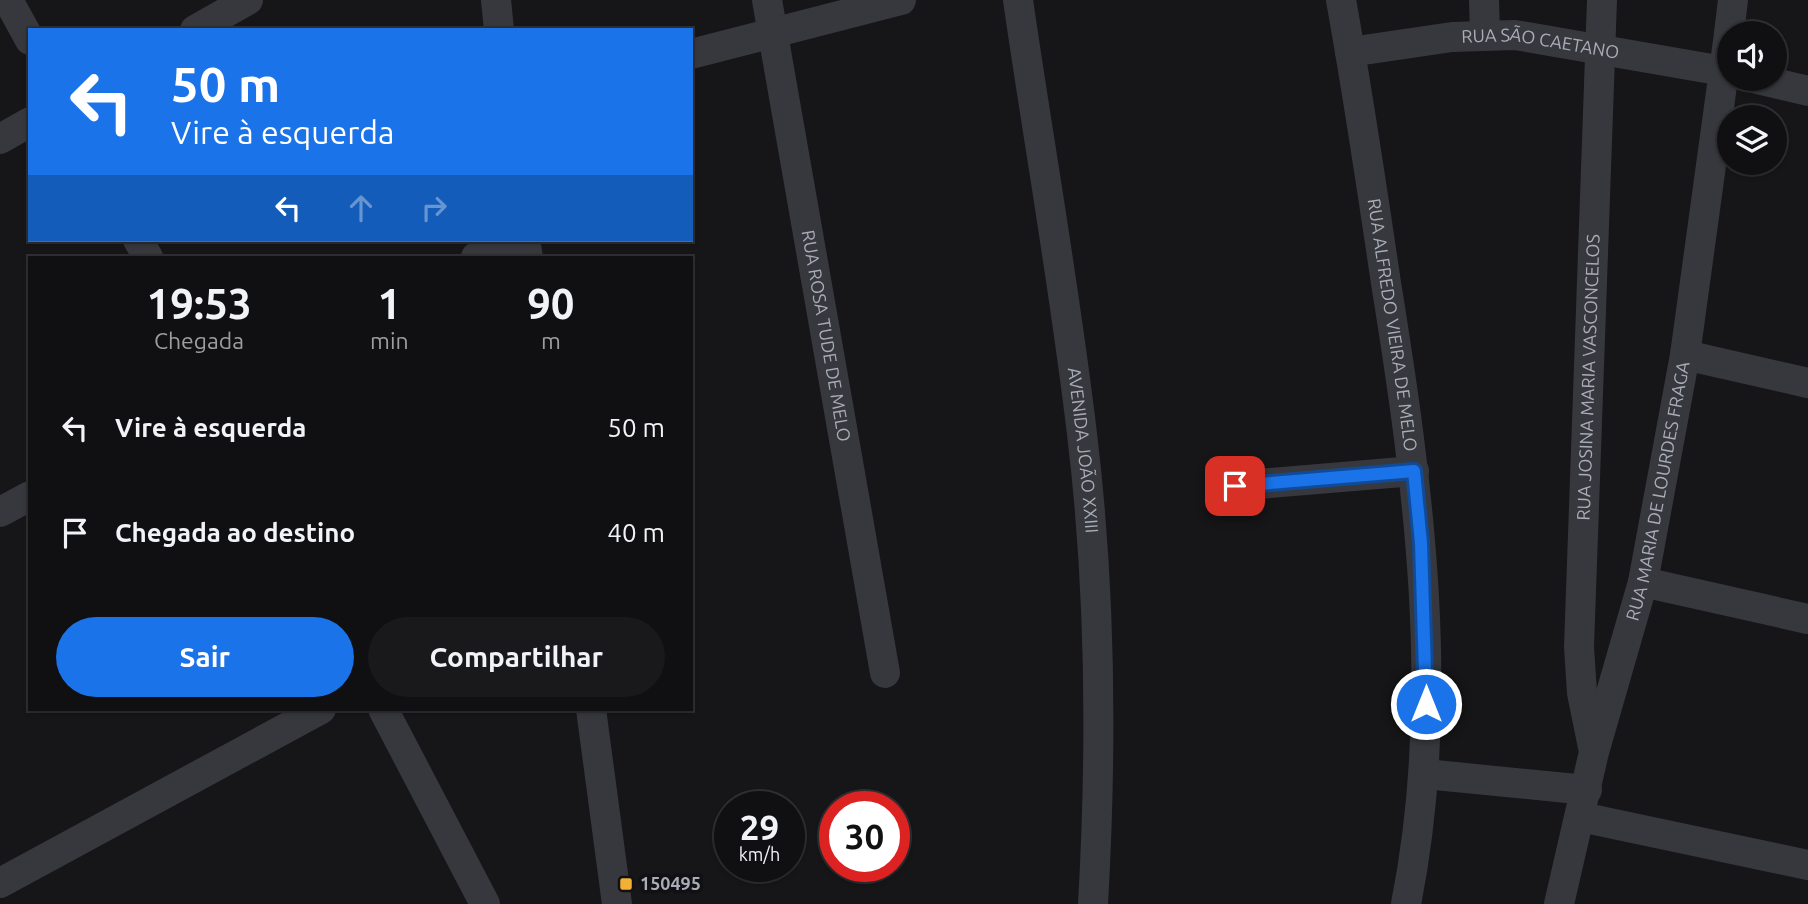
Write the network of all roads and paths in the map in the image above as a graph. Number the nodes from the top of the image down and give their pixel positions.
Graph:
1 (8, 0) edge
2 (248, 0) edge
3 (496, 0) edge
4 (767, 0) edge
5 (901, 0) edge
6 (1018, 0) edge
7 (1341, 0) edge
8 (1484, 0) edge
9 (1602, 0) edge
10 (1733, 0) edge
11 (1731, 21) edge
12 (199, 28) edge
13 (499, 28) edge
14 (771, 31) junction
15 (1485, 34) junction
16 (28, 36) edge
17 (1599, 48) junction
18 (1350, 52) junction
19 (693, 53) edge
20 (1717, 70) edge
21 (1787, 86) edge
22 (1724, 91) edge
23 (1808, 91) edge
24 (28, 123) edge
25 (0, 139) edge
26 (505, 242) edge
27 (478, 256) edge
28 (1685, 355) junction
29 (1808, 383) edge
30 (1414, 471) junction
31 (1235, 486) dead end
32 (28, 497) edge
33 (0, 512) edge
34 (1643, 582) junction
35 (1808, 619) edge
36 (885, 673) dead end
37 (317, 711) edge
38 (384, 711) edge
39 (591, 711) edge
40 (1594, 752) junction
41 (1425, 774) junction
42 (1584, 804) junction
43 (1808, 865) edge
44 (0, 883) edge
45 (485, 904) edge
46 (617, 904) edge
47 (1093, 904) edge
48 (1406, 904) edge
49 (1559, 904) edge

1 - 16 street
2 - 12 street
3 - 13 street
4 - 14 street, RUA ROSA TUDE DE MELO
5 - 14 street
6 - 47 street, AVENIDA JOÃO XXIII
7 - 18 street, RUA ALFREDO VIEIRA DE MELO
8 - 15 street
9 - 17 street, RUA JOSINA MARIA VASCONCELOS
10 - 11 street, RUA MARIA DE LOURDES FRAGA
14 - 19 street
14 - 36 street, RUA ROSA TUDE DE MELO
15 - 17 street, RUA SÃO CAETANO
15 - 18 street, RUA SÃO CAETANO
17 - 20 street, RUA SÃO CAETANO
17 - 40 street, RUA JOSINA MARIA VASCONCELOS
18 - 30 street, RUA ALFREDO VIEIRA DE MELO
21 - 23 street
22 - 28 street, RUA MARIA DE LOURDES FRAGA
24 - 25 street
26 - 27 street
28 - 29 street
28 - 34 street, RUA MARIA DE LOURDES FRAGA
30 - 31 street
30 - 41 street, RUA ALFREDO VIEIRA DE MELO
32 - 33 street
34 - 35 street
34 - 40 street, RUA MARIA DE LOURDES FRAGA
37 - 44 street
38 - 45 street
39 - 46 street
40 - 42 street, RUA MARIA DE LOURDES FRAGA
41 - 42 street
41 - 48 street, RUA ALFREDO VIEIRA DE MELO
42 - 43 street
42 - 49 street, RUA MARIA DE LOURDES FRAGA

